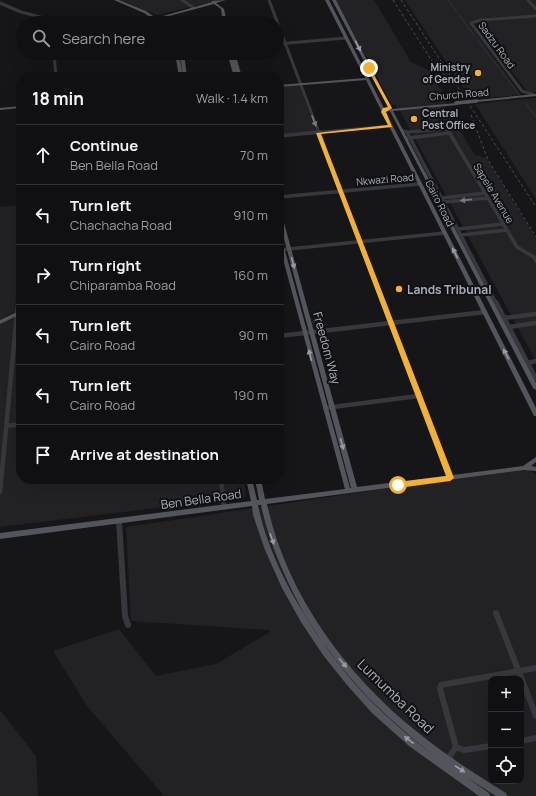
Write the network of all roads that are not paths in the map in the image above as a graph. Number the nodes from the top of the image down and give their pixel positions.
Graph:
1 (116, 0) edge
2 (121, 0) edge
3 (182, 0) edge
4 (218, 0) edge
5 (224, 0) edge
6 (269, 0) edge
7 (327, 0) edge
8 (334, 0) edge
9 (528, 0) edge
10 (212, 2) junction
11 (0, 3) edge
12 (205, 5) junction
13 (194, 7) junction
14 (216, 7) junction
15 (536, 9) edge
16 (37, 16) edge
17 (152, 16) edge
18 (153, 16) edge
19 (163, 16) edge
20 (219, 16) edge
21 (224, 16) edge
22 (275, 16) edge
23 (536, 16) edge
24 (346, 22) junction
25 (339, 23) junction
26 (346, 38) junction
27 (285, 43) joint
28 (357, 59) junction
29 (365, 59) junction
30 (55, 60) edge
31 (178, 60) edge
32 (183, 60) edge
33 (231, 60) edge
34 (235, 60) edge
35 (56, 72) edge
36 (180, 72) edge
37 (184, 72) edge
38 (235, 72) edge
39 (239, 72) edge
40 (367, 79) junction
41 (300, 84) junction
42 (284, 86) edge
43 (522, 91) junction
44 (535, 96) edge
45 (520, 97) junction
46 (478, 102) junction
47 (16, 106) edge
48 (0, 108) edge
49 (392, 108) junction
50 (383, 110) junction
51 (391, 126) junction
52 (440, 129) junction
53 (402, 130) junction
54 (408, 132) junction
55 (319, 133) junction
56 (442, 133) junction
57 (449, 133) junction
58 (284, 136) edge
59 (408, 138) junction
60 (413, 151) junction
61 (404, 152) junction
62 (419, 163) junction
63 (425, 166) junction
64 (420, 184) junction
65 (433, 186) junction
66 (341, 191) junction
67 (485, 193) junction
68 (478, 194) junction
69 (284, 197) edge
70 (442, 198) junction
71 (481, 198) junction
72 (488, 198) junction
73 (442, 203) junction
74 (430, 204) junction
75 (442, 208) junction
76 (433, 209) junction
77 (503, 224) junction
78 (455, 225) junction
79 (496, 225) junction
80 (284, 229) edge
81 (507, 230) junction
82 (499, 231) junction
83 (445, 233) junction
84 (461, 235) junction
85 (360, 242) junction
86 (466, 248) junction
87 (290, 249) junction
88 (284, 250) edge
89 (284, 260) edge
90 (536, 261) edge
91 (474, 269) junction
92 (464, 270) junction
93 (477, 276) junction
94 (467, 277) junction
95 (484, 284) junction
96 (485, 312) junction
97 (16, 314) edge
98 (536, 314) edge
99 (504, 318) junction
100 (0, 322) edge
101 (391, 323) junction
102 (536, 323) edge
103 (509, 327) junction
104 (312, 332) junction
105 (305, 333) junction
106 (284, 335) edge
107 (512, 338) junction
108 (16, 341) edge
109 (536, 361) edge
110 (526, 364) junction
111 (513, 368) junction
112 (532, 372) edge
113 (323, 375) junction
114 (316, 376) junction
115 (517, 376) junction
116 (536, 378) edge
117 (536, 387) edge
118 (418, 396) junction
119 (328, 407) junction
120 (536, 414) edge
121 (16, 425) edge
122 (7, 426) junction
123 (536, 459) edge
124 (524, 468) junction
125 (536, 469) edge
126 (450, 478) junction
127 (221, 484) edge
128 (250, 484) edge
129 (259, 484) edge
130 (348, 490) junction
131 (355, 490) junction
132 (0, 492) edge
133 (261, 502) junction
134 (253, 503) junction
135 (224, 507) junction
136 (119, 521) junction
137 (0, 536) edge
138 (496, 613) dead end
139 (128, 625) dead end
140 (536, 668) edge
141 (518, 671) junction
142 (536, 716) edge
143 (536, 738) edge
144 (524, 740) edge
145 (488, 746) edge
146 (456, 747) junction
147 (444, 763) junction
148 (486, 796) edge
149 (503, 796) edge

1 - 17 main road
2 - 18 main road
3 - 13 street
4 - 10 main road
5 - 10 main road
6 - 22 street
7 - 25 main road, Cairo Road
8 - 24 main road, Cairo Road
9 - 15 street
10 - 12 main road
10 - 13 main road
10 - 14 main road
10 - 21 main road
11 - 16 street
12 - 13 main road
12 - 14 main road
13 - 19 main road
14 - 20 main road
23 - 43 street, Sadzu Road
24 - 25 main road
24 -> 29 main road, Cairo Road
25 - 26 main road, Cairo Road
26 - 27 street
26 - 28 main road, Cairo Road
27 - 41 street
28 - 29 main road
28 - 40 main road, Cairo Road
29 - 49 main road, Cairo Road
30 - 35 street
31 - 36 main road
32 - 37 main road
33 - 38 main road
34 - 39 main road
40 - 41 main road
40 - 50 main road, Cairo Road
41 - 42 main road
41 -> 55 street
43 - 44 street
43 - 45 street
44 - 45 main road, Church Road
44 - 46 main road, Church Road
45 - 46 main road, Church Road
46 - 49 main road, Church Road, bridge
47 - 48 main road
49 - 50 main road, Church Road
49 - 53 main road, Cairo Road
50 - 51 main road, Cairo Road
51 - 55 street
51 - 61 main road, Cairo Road
52 - 54 street
52 - 56 street
52 - 57 street, Sapele Avenue
53 - 54 street
53 - 59 main road, Cairo Road
54 - 59 street
55 - 58 street
55 - 66 street
56 - 57 street
56 - 59 street
57 - 67 street, Sapele Avenue
59 - 60 main road, Cairo Road
59 - 63 street
60 - 61 main road
60 - 62 main road, Cairo Road
61 - 64 main road, Cairo Road
62 - 63 street
62 - 65 main road, Cairo Road
63 - 65 street
64 - 66 street, Nkwazi Road
64 - 74 main road, Cairo Road
65 - 70 street
65 - 73 main road, Cairo Road
66 - 69 street, Nkwazi Road
66 - 85 street
67 - 68 street
67 - 72 street, Sapele Avenue
68 - 70 street
68 - 71 street
70 - 73 street
71 - 72 street
71 -> 73 street
72 - 77 street, Sapele Avenue
73 - 74 main road
73 - 75 main road, Cairo Road
73 - 78 street
74 - 76 main road, Cairo Road
75 - 76 main road
75 - 78 main road, Cairo Road
76 - 83 main road, Cairo Road
77 - 79 street
77 - 81 street, Sapele Avenue
78 - 79 street
78 - 84 street
78 - 86 main road, Cairo Road
79 - 82 street
80 - 87 main road, Freedom Way
81 - 82 street
81 - 90 street, Sapele Avenue
82 - 84 street
83 - 85 street
92 -> 83 main road, Cairo Road
84 - 86 street
85 - 87 street
85 - 101 street
86 - 91 main road, Cairo Road
86 - 95 street
87 - 88 street
87 -> 104 main road, Freedom Way
89 - 105 main road, Freedom Way
91 - 92 main road
91 - 93 main road, Cairo Road
92 - 94 main road, Cairo Road
93 - 94 main road
93 - 95 main road, Cairo Road
94 - 96 main road, Cairo Road
95 - 99 street
95 - 107 main road, Cairo Road
96 - 101 street
111 -> 96 main road, Cairo Road
97 - 100 main road
98 - 99 street
99 - 103 street
101 - 104 street
101 - 118 street
102 - 103 street
103 - 107 street
104 - 105 street
104 - 113 main road, Freedom Way
105 - 106 street
114 -> 105 main road, Freedom Way
107 - 110 main road, Cairo Road
108 - 122 street
109 - 110 street
110 - 111 main road
110 - 112 main road, Cairo Road
111 - 115 main road, Cairo Road
112 - 115 main road
112 - 116 street
112 - 117 main road, Cairo Road
113 - 114 main road
113 - 119 main road, Freedom Way
114 - 119 main road, Freedom Way
115 - 120 main road, Cairo Road
118 - 119 street
118 - 126 street
119 - 130 main road, Freedom Way
119 -> 131 main road, Freedom Way
121 - 122 street
122 - 132 street
123 - 124 main road, Ben Bella Road
124 - 125 main road, Ben Bella Road
124 - 126 main road, Ben Bella Road
126 - 131 main road, Ben Bella Road
127 - 135 street
128 - 134 main road, Lumumba Road
129 - 133 main road, Lumumba Road
130 - 131 main road, Ben Bella Road
130 - 133 main road, Ben Bella Road
133 - 134 main road, Ben Bella Road
133 -> 147 main road, Lumumba Road
134 - 135 main road, Ben Bella Road
147 -> 134 main road, Lumumba Road
135 - 136 main road, Ben Bella Road
136 - 137 main road, Ben Bella Road
136 - 139 street
138 - 141 street
140 - 141 street
141 - 142 street
141 - 146 street
143 - 144 street
145 - 146 street
146 - 147 street
147 - 148 main road, Lumumba Road
147 -> 149 main road, Lumumba Road

